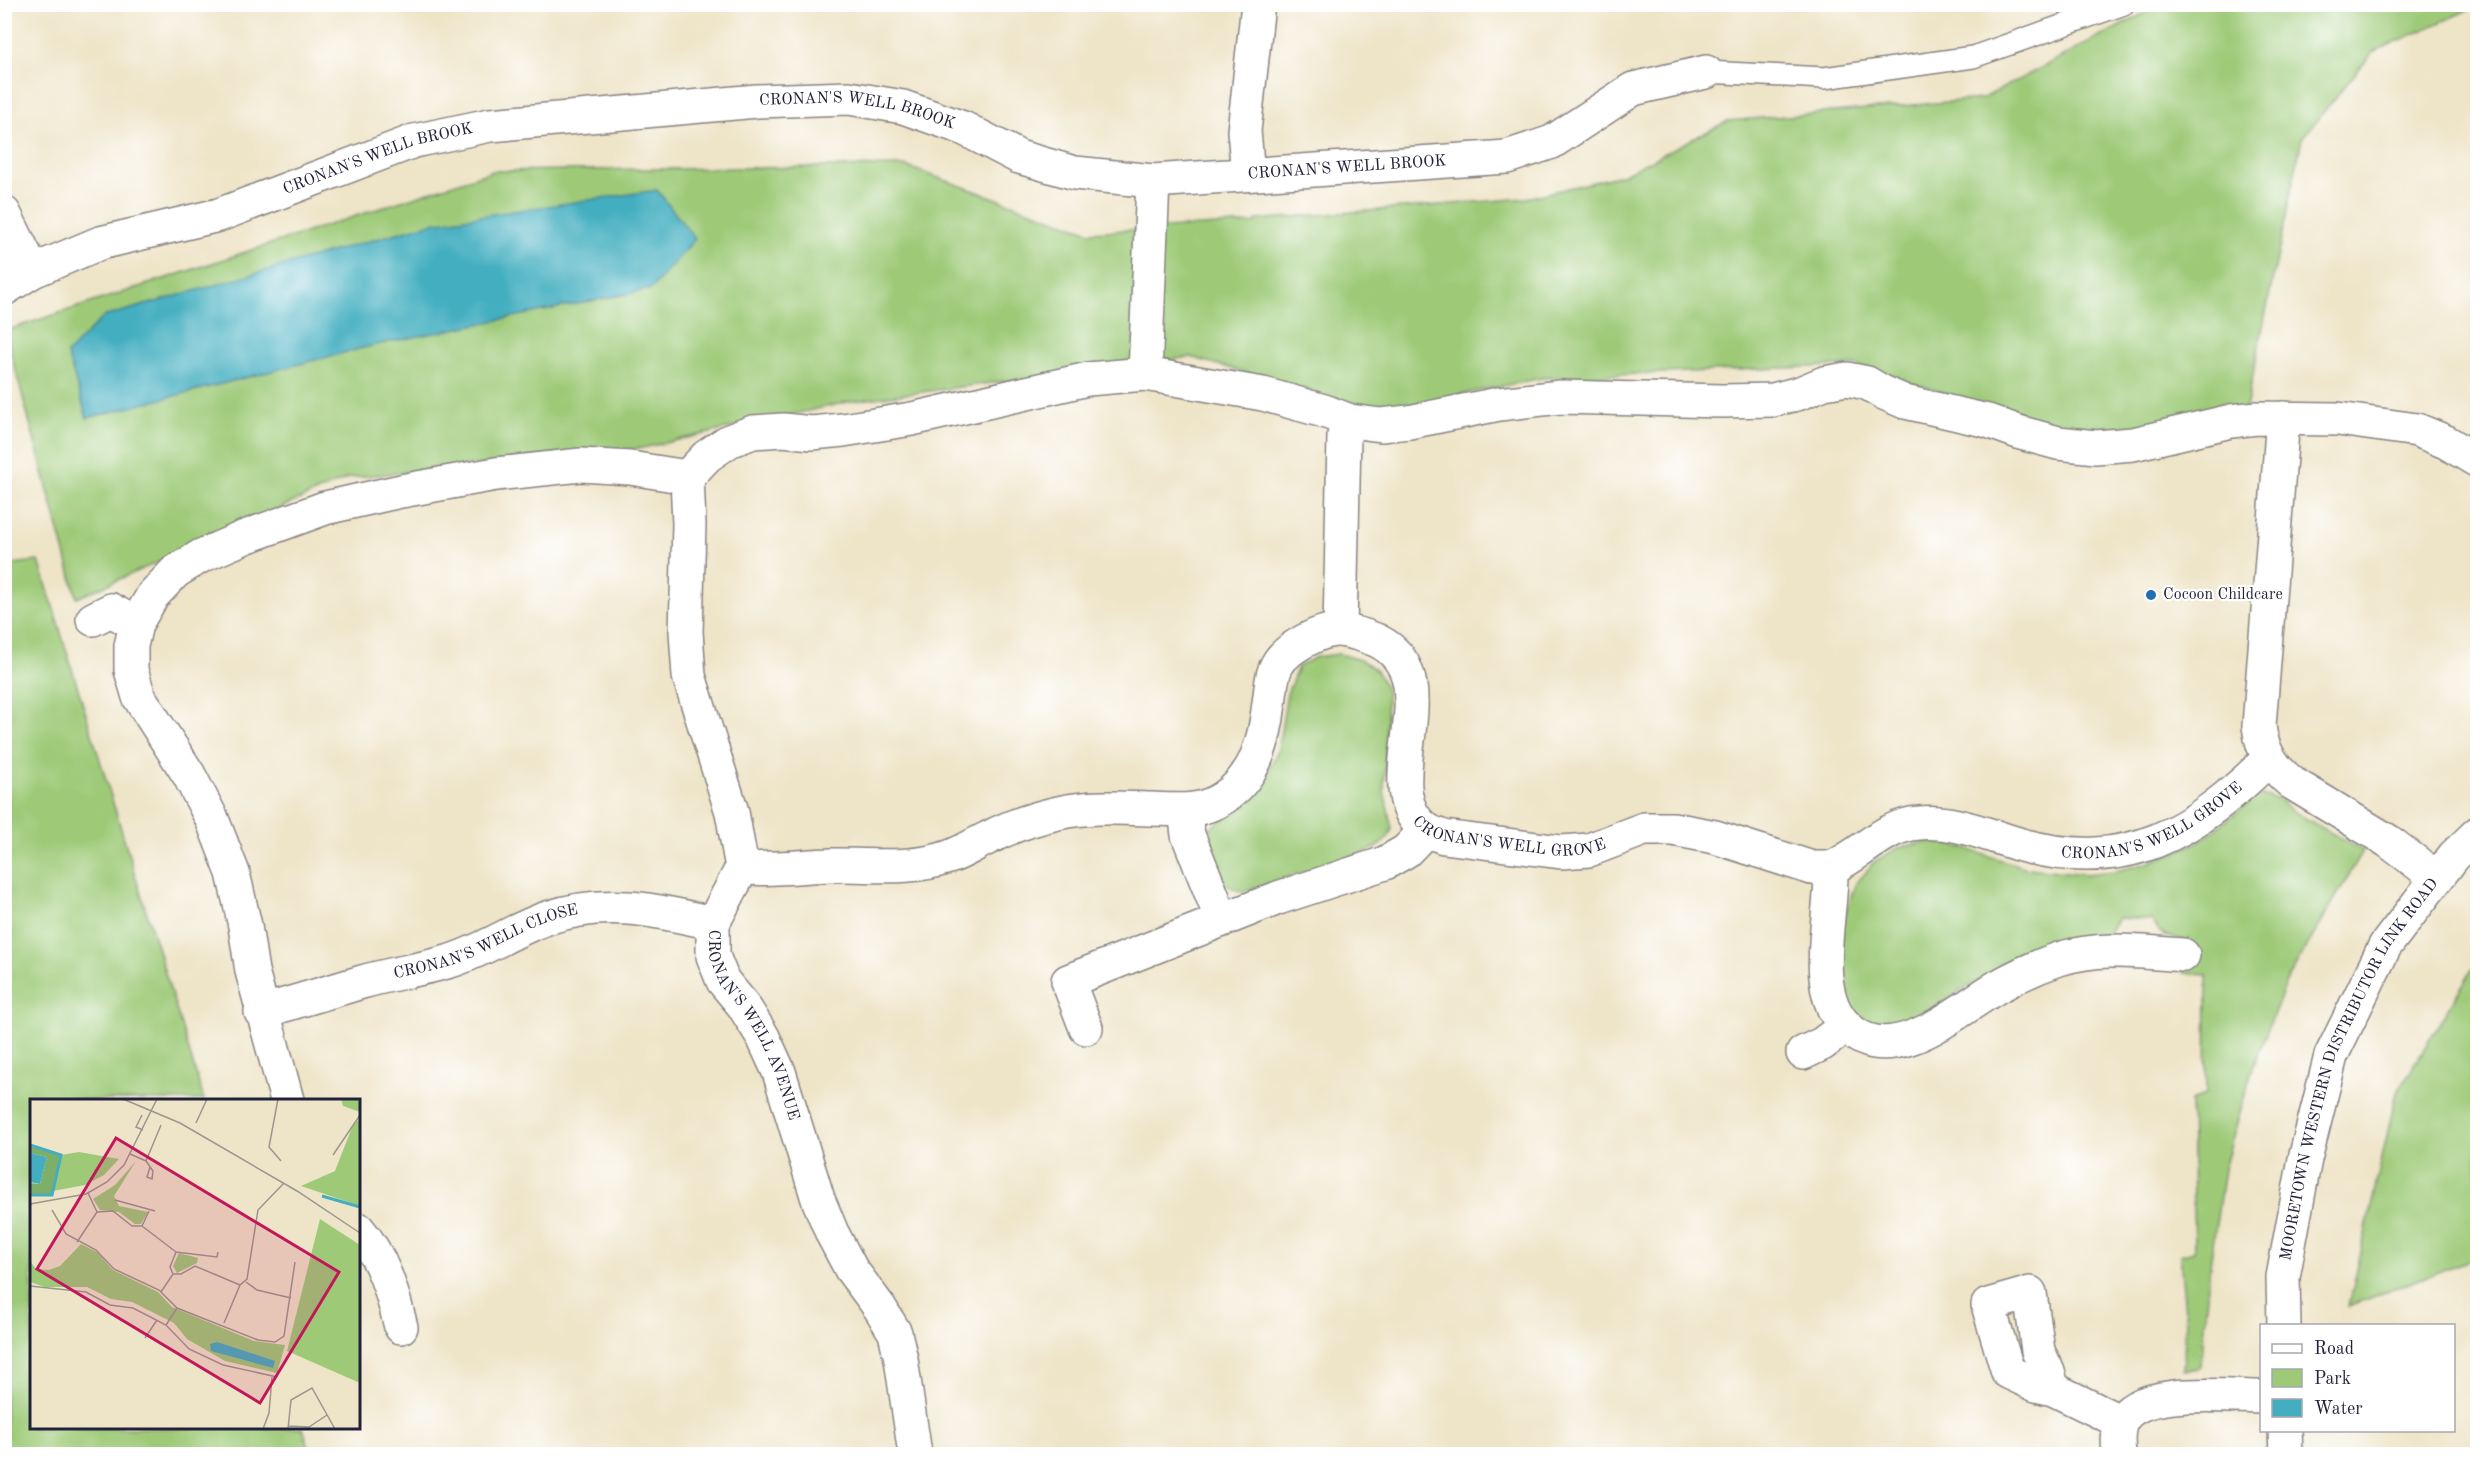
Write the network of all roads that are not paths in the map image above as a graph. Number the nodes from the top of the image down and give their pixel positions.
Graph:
1 (1258, 4) edge
2 (2124, 4) edge
3 (1706, 72) joint
4 (1248, 174) junction
5 (1153, 182) junction
6 (4, 213) edge
7 (33, 271) junction
8 (4, 289) edge
9 (1145, 374) junction
10 (2283, 418) junction
11 (1350, 421) junction
12 (2478, 461) edge
13 (687, 477) junction
14 (93, 619) dead end
15 (136, 624) junction
16 (1340, 630) junction
17 (2269, 759) junction
18 (1185, 812) junction
19 (1426, 830) junction
20 (2478, 833) edge
21 (742, 868) junction
22 (1831, 868) junction
23 (2437, 878) junction
24 (1222, 920) junction
25 (713, 923) junction
26 (2183, 955) dead end
27 (261, 1012) junction
28 (1846, 1026) junction
29 (1086, 1028) dead end
30 (1803, 1053) dead end
31 (285, 1099) edge
32 (360, 1232) edge
33 (2283, 1324) edge
34 (401, 1327) dead end
35 (2053, 1389) dead end
36 (2260, 1397) edge
37 (2121, 1422) junction
38 (2285, 1432) edge
39 (915, 1455) edge
40 (2119, 1455) edge
41 (2286, 1455) edge

1 - 4 street
2 - 3 lane
3 - 4 street, CRONAN'S WELL BROOK
4 - 5 street, CRONAN'S WELL BROOK
5 - 7 street, CRONAN'S WELL BROOK
5 - 9 street
6 - 7 street
7 - 8 street, CRONAN'S WELL BROOK
9 - 11 street
9 - 13 street
10 - 11 street
10 - 12 street
10 - 17 street
11 - 16 street
13 - 15 street
13 - 21 street
14 - 15 street
15 - 27 street
16 - 18 street
16 - 19 street, CRONAN'S WELL GROVE
17 - 22 street, CRONAN'S WELL GROVE
17 - 23 street
18 - 21 street
18 - 24 street
19 - 22 street, CRONAN'S WELL GROVE
19 - 24 street
20 - 23 street, MOORETOWN WESTERN DISTRIBUTOR LINK ROAD
21 - 25 street, CRONAN'S WELL AVENUE
22 - 28 street
23 - 33 street, MOORETOWN WESTERN DISTRIBUTOR LINK ROAD
24 - 29 street
25 - 27 street, CRONAN'S WELL CLOSE
25 - 39 street, CRONAN'S WELL AVENUE
26 - 28 street
27 - 31 street
28 - 30 street
32 - 34 street
35 - 37 street
36 - 37 street
37 - 40 street
38 - 41 street

